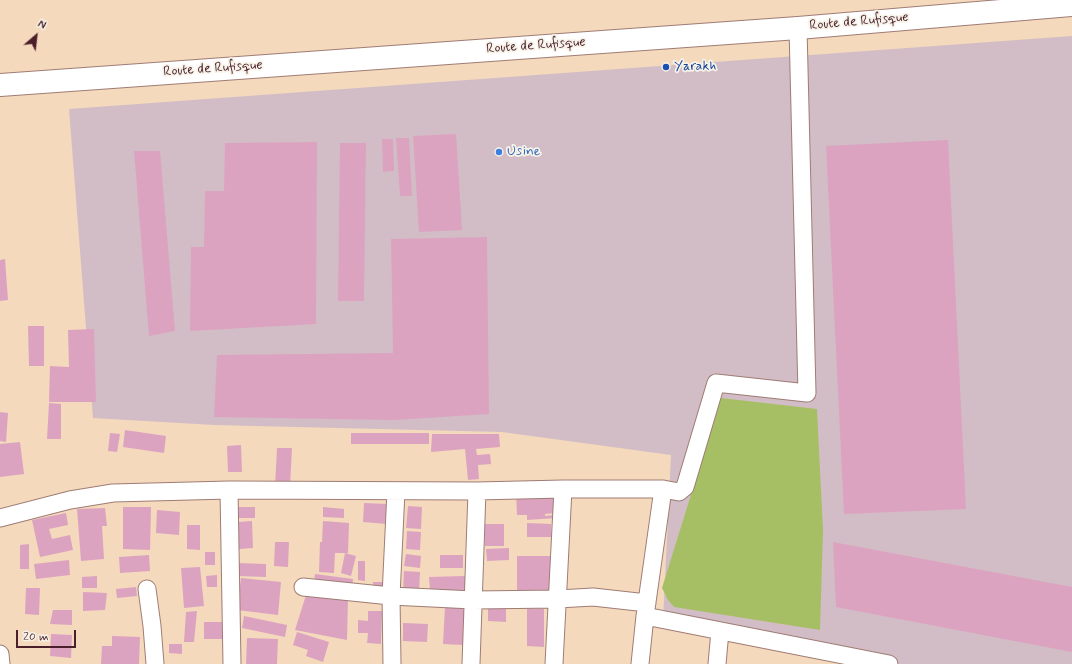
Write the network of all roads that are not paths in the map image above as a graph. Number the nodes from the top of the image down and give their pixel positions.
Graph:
1 (1072, 5) edge
2 (798, 28) junction
3 (0, 85) edge
4 (563, 489) junction
5 (663, 489) junction
6 (229, 490) junction
7 (396, 490) junction
8 (476, 491) junction
9 (0, 518) edge
10 (303, 587) dead end
11 (147, 589) dead end
12 (391, 596) junction
13 (558, 599) junction
14 (473, 600) junction
15 (646, 609) junction
16 (720, 631) junction
17 (0, 654) edge
18 (823, 658) edge
19 (1, 664) edge
20 (155, 664) edge
21 (232, 664) edge
22 (392, 664) edge
23 (471, 664) edge
24 (554, 664) edge
25 (640, 664) edge
26 (717, 664) edge
27 (889, 664) edge

1 - 2 main road, Route de Rufisque
2 - 3 main road, Route de Rufisque
2 - 5 street
4 - 5 street
4 - 8 street
4 - 13 street
5 - 15 street
6 - 7 street
6 - 9 street
6 - 21 street
7 - 8 street
7 - 12 street
8 - 14 street
10 - 12 street
11 - 20 street
12 - 14 street
12 - 22 street
13 - 14 street
13 - 15 street
13 - 24 street
14 - 23 street
15 - 16 street
15 - 25 street
16 - 18 street
16 - 26 street
17 - 19 street
18 - 27 street

